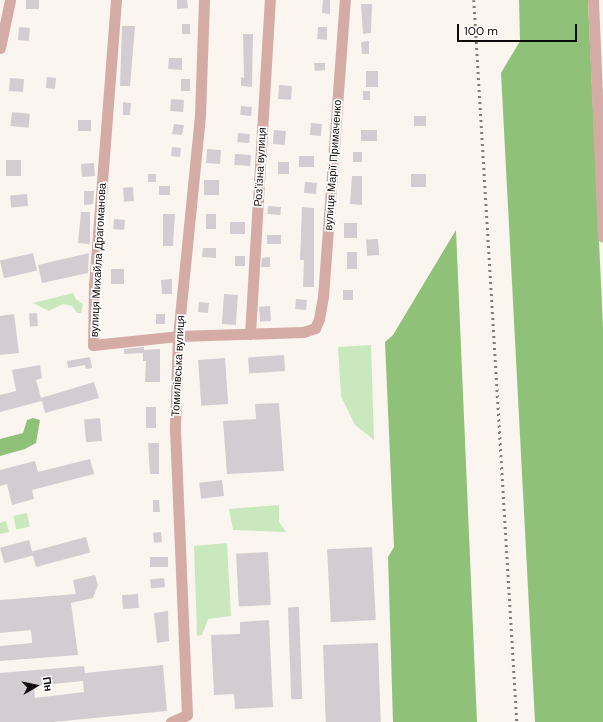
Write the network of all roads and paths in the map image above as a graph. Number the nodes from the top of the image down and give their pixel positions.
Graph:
1 (10, 0) edge
2 (116, 0) edge
3 (204, 0) edge
4 (270, 0) edge
5 (345, 0) edge
6 (593, 0) edge
7 (0, 48) edge
8 (603, 237) edge
9 (315, 328) joint
10 (250, 334) junction
11 (178, 336) junction
12 (171, 722) edge

1 - 7 street
2 - 11 street, вулиця Михайла Драгоманова
3 - 11 street, Томилівська вулиця
4 - 10 street, Розʼїзна вулиця
5 - 9 street, вулиця Марії Примаченко
6 - 8 street
9 - 10 street, вулиця Михайла Драгоманова
10 - 11 street, вулиця Михайла Драгоманова
11 - 12 street, Томилівська вулиця

